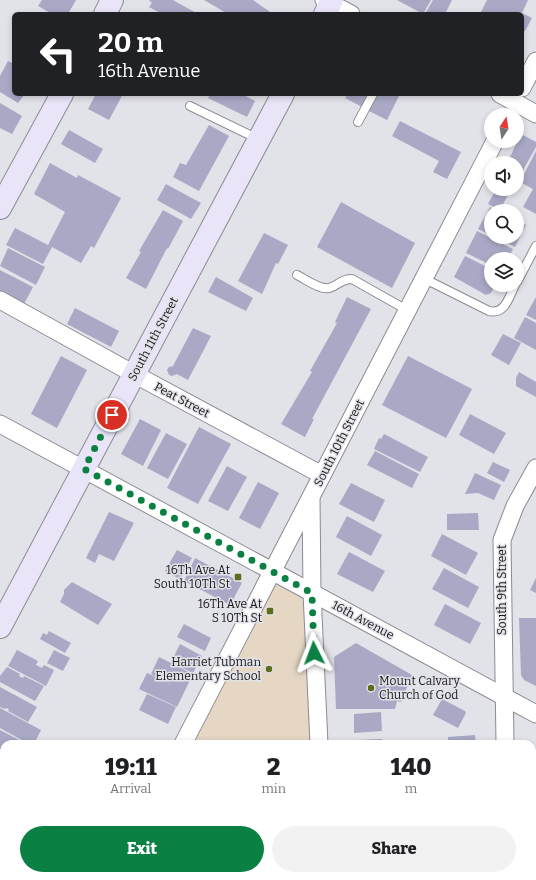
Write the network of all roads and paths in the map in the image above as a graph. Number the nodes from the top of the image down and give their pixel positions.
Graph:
1 (112, 0) edge
2 (328, 4) edge
3 (106, 12) edge
4 (346, 12) edge
5 (536, 61) edge
6 (524, 84) edge
7 (61, 96) edge
8 (282, 96) edge
9 (372, 96) edge
10 (505, 96) edge
11 (516, 100) edge
12 (190, 106) dead end
13 (536, 114) edge
14 (358, 122) dead end
15 (258, 140) junction
16 (490, 148) edge
17 (0, 208) edge
18 (536, 246) edge
19 (524, 269) edge
20 (297, 275) dead end
21 (424, 278) junction
22 (512, 292) edge
23 (0, 300) edge
24 (407, 310) junction
25 (134, 374) junction
26 (0, 424) edge
27 (536, 468) edge
28 (84, 469) junction
29 (322, 475) junction
30 (311, 496) junction
31 (272, 571) junction
32 (312, 593) junction
33 (0, 626) edge
34 (503, 696) junction
35 (536, 714) edge
36 (185, 740) edge
37 (319, 740) edge
38 (505, 740) edge

1 - 3 street
2 - 4 street
5 - 6 street
7 - 17 street
8 - 15 street, South 11th Street
9 - 14 lane
10 - 11 street
11 - 13 street
12 - 15 lane
15 - 25 street, South 11th Street
16 - 21 street, South 10th Street
18 - 19 lane
20 - 24 lane
21 - 22 lane
21 - 24 street, South 10th Street
23 - 25 street, Peat Street
24 - 29 street, South 10th Street
25 - 28 street, South 11th Street
25 - 29 street, Peat Street
26 - 28 street, 16th Avenue
27 - 34 street, South 9th Street
28 - 31 street, 16th Avenue
28 - 33 street, South 11th Street
29 - 30 street, South 10th Street
30 - 31 street, South 10th Street
30 - 32 street
31 - 32 street, 16th Avenue
31 - 36 street, South 10th Street
32 - 34 street, 16th Avenue
32 - 37 street
34 - 35 street, 16th Avenue
34 - 38 street, South 9th Street

